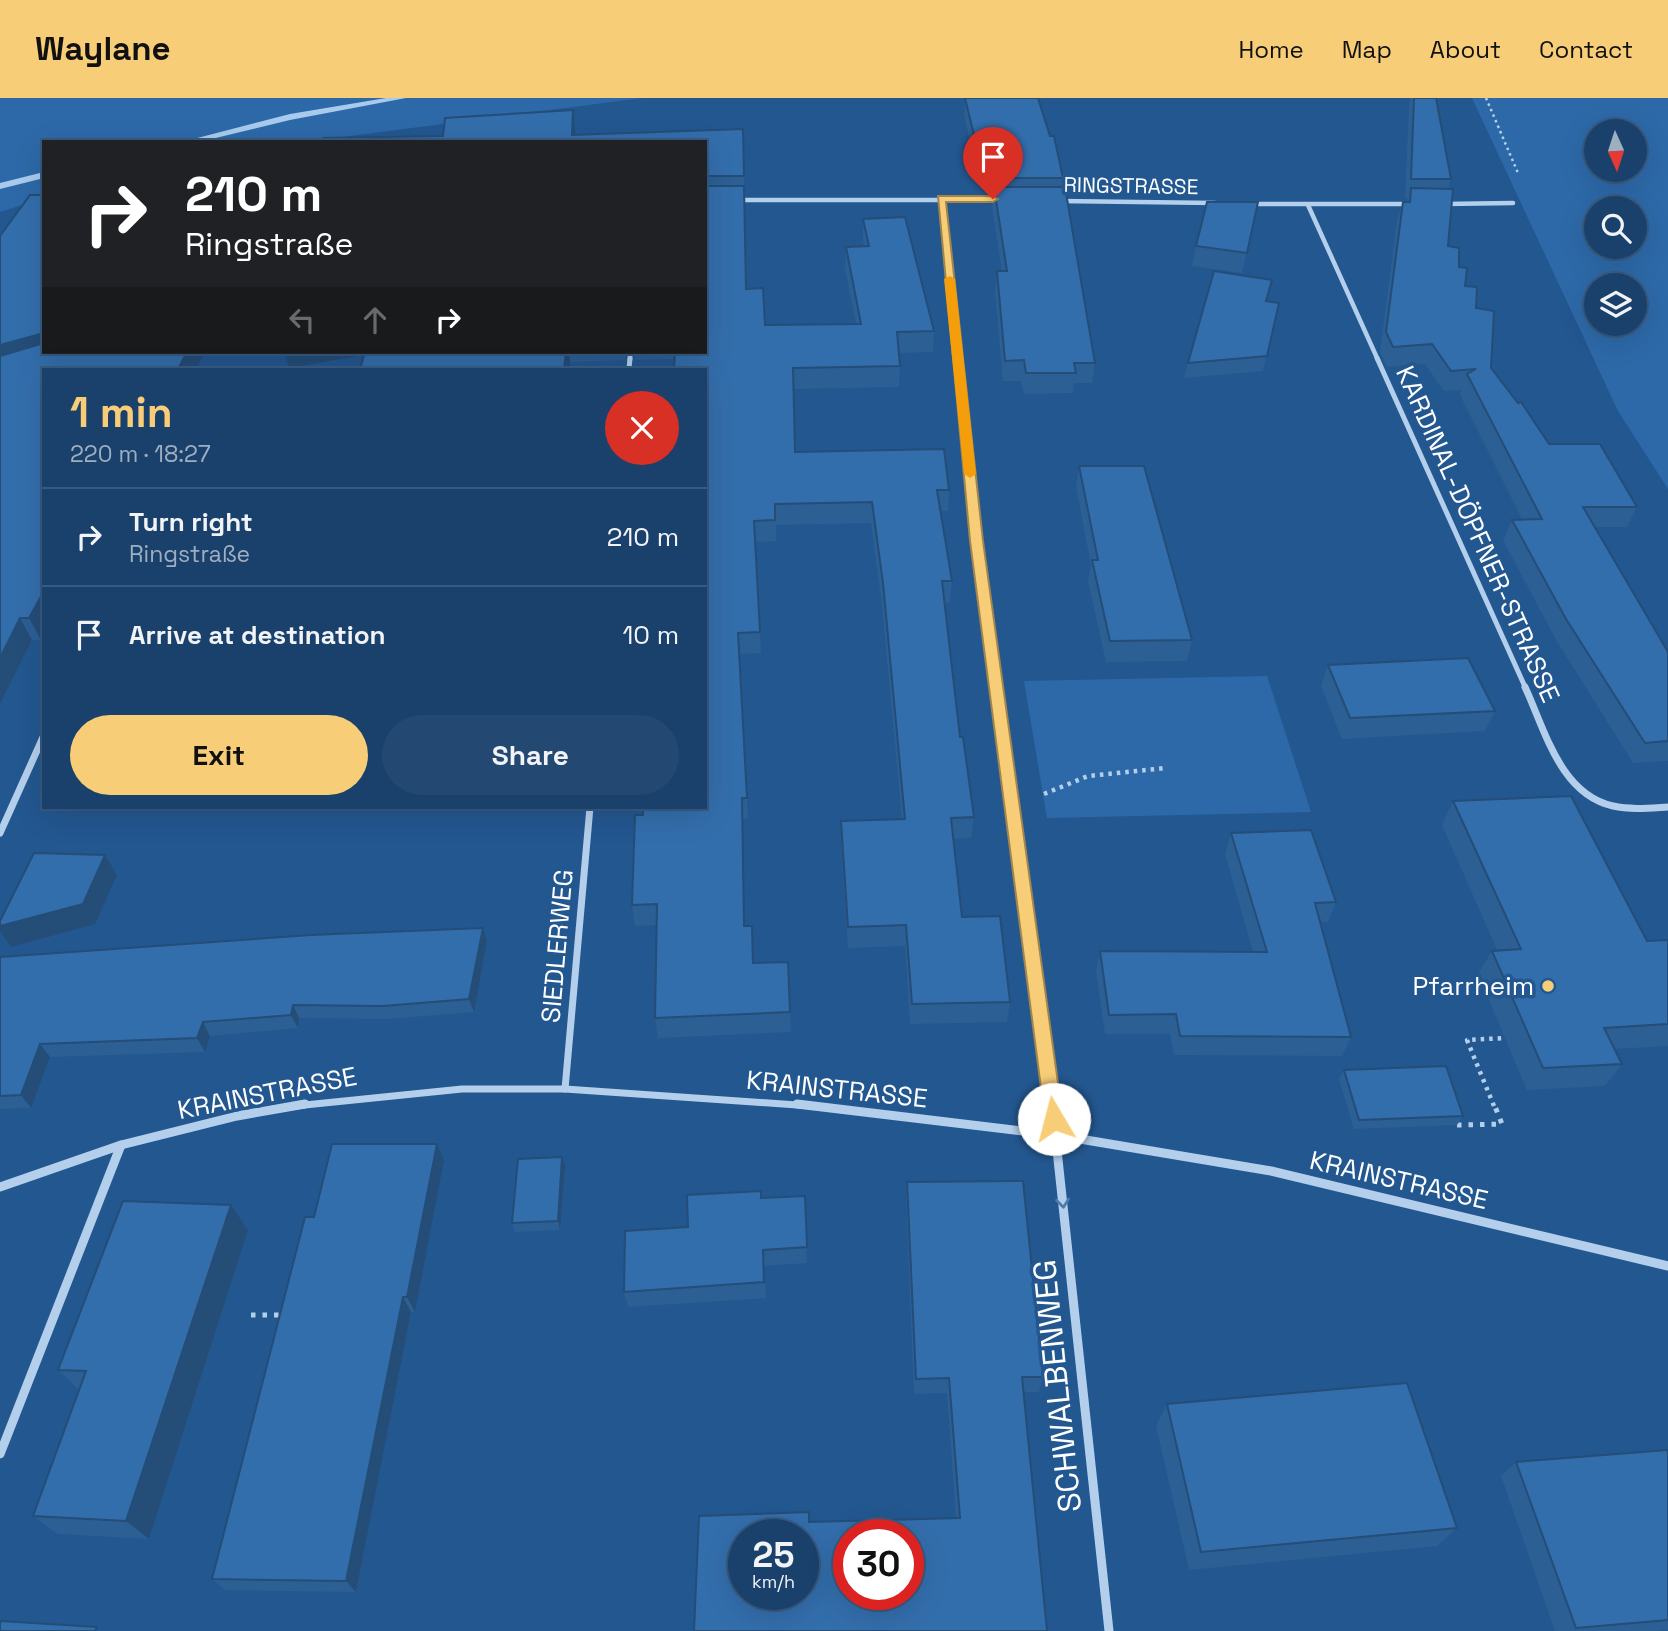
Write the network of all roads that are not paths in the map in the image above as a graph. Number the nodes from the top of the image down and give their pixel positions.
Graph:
1 (941, 198) junction
2 (733, 200) edge
3 (1009, 200) edge
4 (1050, 200) edge
5 (1513, 203) road end
6 (1226, 204) edge
7 (1240, 204) edge
8 (1418, 204) edge
9 (1431, 204) edge
10 (1308, 205) junction
11 (42, 739) edge
12 (1668, 807) edge
13 (590, 809) edge
14 (0, 833) edge
15 (565, 1089) junction
16 (1056, 1135) junction
17 (121, 1145) junction
18 (0, 1187) edge
19 (1668, 1266) edge
20 (0, 1454) edge
21 (1109, 1631) edge

1 - 2 street
1 - 3 street
1 - 16 street, SCHWALBENWEG
4 - 6 street, RINGSTRASSE
5 - 9 street
7 - 10 street
8 - 10 street
10 - 12 street, KARDINAL-DÖPFNER-STRASSE
11 - 14 street
13 - 15 street, SIEDLERWEG
15 - 16 street, KRAINSTRASSE
15 - 17 street, KRAINSTRASSE
16 - 19 street, KRAINSTRASSE
16 -> 21 street, SCHWALBENWEG
17 - 18 street, KRAINSTRASSE
17 - 20 street

